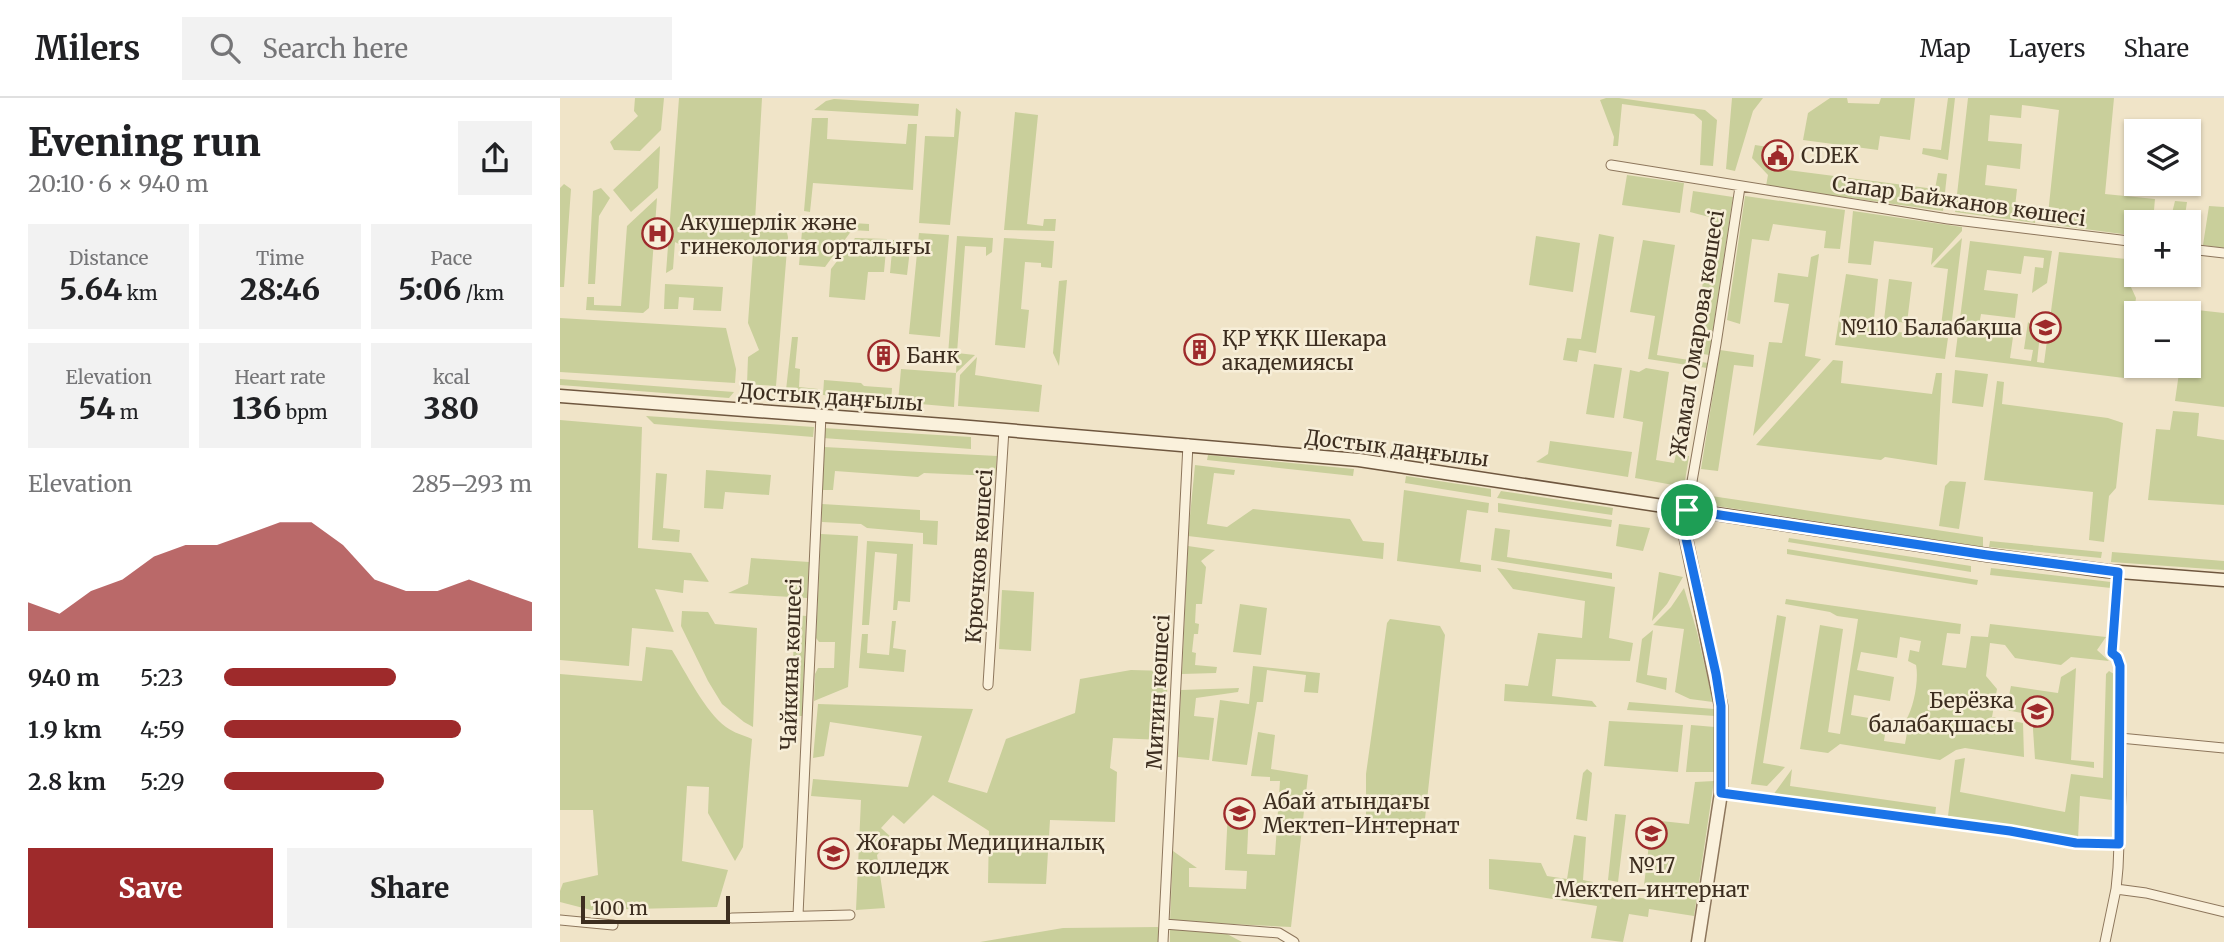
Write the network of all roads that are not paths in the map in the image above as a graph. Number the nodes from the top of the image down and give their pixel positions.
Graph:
1 (1611, 165) dead end
2 (1740, 187) junction
3 (2124, 240) edge
4 (2201, 250) edge
5 (2224, 253) edge
6 (560, 396) edge
7 (821, 415) junction
8 (1004, 429) junction
9 (1188, 444) junction
10 (1687, 510) junction
11 (2118, 572) junction
12 (2224, 580) edge
13 (988, 685) dead end
14 (2120, 738) junction
15 (2224, 748) edge
16 (1721, 793) junction
17 (2119, 844) junction
18 (2116, 889) junction
19 (2224, 912) edge
20 (798, 915) junction
21 (850, 915) dead end
22 (732, 918) dead end
23 (560, 920) edge
24 (1164, 924) junction
25 (613, 925) dead end
26 (1163, 942) edge
27 (1294, 942) edge
28 (1698, 942) edge
29 (2105, 942) edge

1 - 2 street, Сапар Байжанов көшесі
2 - 3 street, Сапар Байжанов көшесі
2 - 10 street, Жамал Омарова көшесі
4 - 5 street
6 - 7 main road, Достық даңғылы
7 - 8 main road, Достық даңғылы
7 - 20 street, Чайкина көшесі
8 - 9 main road, Достық даңғылы
8 - 13 street, Крючков көшесі
9 - 10 main road, Достық даңғылы
9 - 24 street, Митин көшесі
10 - 11 main road, Достық даңғылы
10 - 16 main road, Жамал Омарова көшесі
11 - 12 main road, Достық даңғылы
11 - 14 street
14 - 15 street
14 - 17 street
16 - 17 street
16 - 28 main road, Жамал Омарова көшесі
17 - 18 street
18 - 19 street
18 - 29 street
20 - 21 street
20 - 22 street
23 - 25 street
24 - 26 street, Митин көшесі
24 - 27 street

